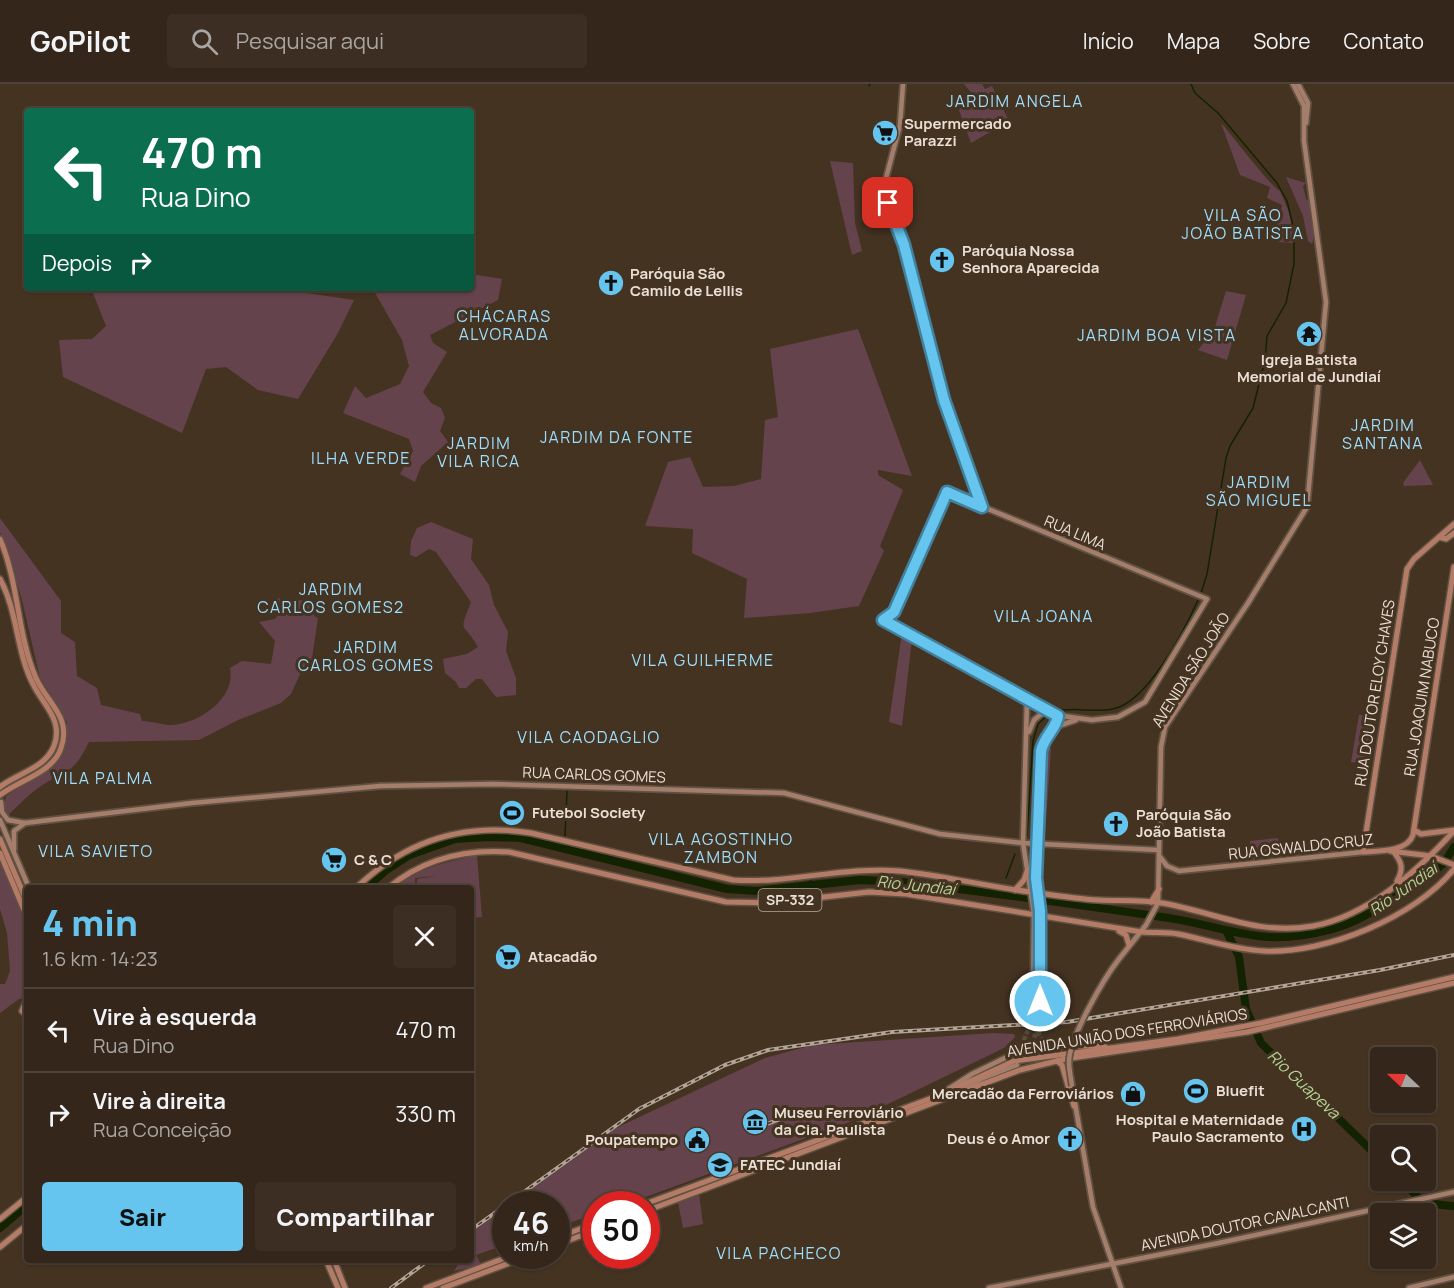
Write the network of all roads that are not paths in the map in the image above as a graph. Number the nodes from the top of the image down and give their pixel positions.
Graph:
1 (903, 84) edge
2 (1293, 84) edge
3 (1298, 84) edge
4 (1304, 131) junction
5 (982, 507) junction
6 (1454, 524) edge
7 (1454, 533) edge
8 (1439, 537) junction
9 (0, 539) edge
10 (1454, 567) edge
11 (0, 579) edge
12 (1027, 700) junction
13 (1052, 713) junction
14 (1083, 719) junction
15 (1048, 732) junction
16 (1028, 740) junction
17 (12, 786) junction
18 (0, 787) edge
19 (0, 795) edge
20 (1, 803) edge
21 (0, 820) edge
22 (25, 823) junction
23 (1414, 830) junction
24 (1454, 831) edge
25 (0, 838) edge
26 (1023, 843) junction
27 (1037, 843) junction
28 (1382, 850) junction
29 (1393, 851) junction
30 (14, 852) junction
31 (1363, 852) junction
32 (0, 853) edge
33 (1158, 853) junction
34 (1431, 856) junction
35 (1453, 866) edge
36 (1027, 871) junction
37 (28, 885) edge
38 (359, 885) edge
39 (393, 885) edge
40 (1393, 886) junction
41 (1160, 889) joint
42 (1015, 890) junction
43 (1035, 894) junction
44 (24, 895) edge
45 (1155, 904) junction
46 (24, 910) edge
47 (1037, 913) junction
48 (1106, 926) junction
49 (1142, 932) junction
50 (1129, 945) junction
51 (1454, 977) edge
52 (1454, 983) edge
53 (1037, 1001) tunnel mouth
54 (1137, 1044) junction
55 (1050, 1046) dead end
56 (1005, 1058) tunnel mouth
57 (1057, 1061) junction
58 (1017, 1065) tunnel mouth
59 (934, 1096) junction
60 (952, 1096) junction
61 (1074, 1106) junction
62 (1454, 1192) edge
63 (660, 1198) edge
64 (24, 1199) edge
65 (660, 1206) edge
66 (0, 1219) edge
67 (24, 1227) edge
68 (0, 1247) edge
69 (327, 1263) edge
70 (335, 1263) edge
71 (492, 1263) edge
72 (1112, 1264) junction
73 (493, 1269) edge
74 (1454, 1277) edge
75 (338, 1288) edge
76 (345, 1288) edge
77 (426, 1288) edge
78 (442, 1288) edge
79 (989, 1288) edge
80 (1121, 1288) edge
81 (1409, 1288) edge

1 - 5 main road
2 - 4 main road
3 - 4 main road
4 - 33 main road, AVENIDA SÃO JOÃO
5 - 12 main road, RUA LIMA
5 - 14 main road, RUA LIMA
6 - 8 main road, RUA DOUTOR ELOY CHAVES
7 - 8 main road
8 - 31 main road, RUA DOUTOR ELOY CHAVES
9 - 17 main road
10 - 23 main road, RUA JOAQUIM NABUCO
11 - 18 main road
12 - 13 main road
12 - 16 main road
13 - 14 main road
13 - 15 main road
13 - 16 main road
14 - 15 main road
15 - 27 main road
16 - 26 main road
17 - 19 main road
17 - 20 main road
20 - 22 main road
21 - 30 main road
22 - 26 main road, RUA CARLOS GOMES
22 - 30 main road
23 - 24 main road
23 - 28 main road, RUA OSWALDO CRUZ
24 - 34 main road, SP-332
25 - 44 main road
26 - 27 main road, RUA CARLOS GOMES
26 - 36 main road
27 - 33 main road, RUA CARLOS GOMES
27 - 43 main road
28 - 29 main road
28 - 31 main road, RUA OSWALDO CRUZ
29 - 34 main road
29 - 40 main road
30 - 37 main road
31 - 33 main road, RUA OSWALDO CRUZ
32 - 46 main road
33 - 41 main road, AVENIDA SÃO JOÃO
34 - 35 main road
34 - 40 main road, SP-332
35 - 49 main road, SP-332
36 - 42 main road
36 - 43 main road
38 - 42 main road, SP-332
39 - 47 main road, SP-332
40 - 45 main road, SP-332
41 - 45 main road
42 - 43 main road, SP-332
43 - 45 main road, SP-332
43 - 47 main road
45 - 49 main road
47 - 48 main road, SP-332
47 - 53 main road
48 - 49 main road, SP-332
48 - 50 main road
49 - 50 main road
50 - 61 main road, bridge
51 - 54 main road, AVENIDA UNIÃO DOS FERROVIÁRIOS
52 - 57 main road, AVENIDA UNIÃO DOS FERROVIÁRIOS
54 - 55 main road
54 - 59 main road, AVENIDA UNIÃO DOS FERROVIÁRIOS
56 - 59 main road
57 - 60 main road, AVENIDA UNIÃO DOS FERROVIÁRIOS
57 - 61 main road
58 - 60 main road
59 - 63 main road, AVENIDA UNIÃO DOS FERROVIÁRIOS
60 - 65 main road, AVENIDA UNIÃO DOS FERROVIÁRIOS
61 - 72 main road
62 - 72 main road, AVENIDA DOUTOR CAVALCANTI
64 - 66 main road
67 - 68 main road
69 - 75 main road
70 - 76 main road
71 - 77 main road
72 - 79 main road, AVENIDA DOUTOR CAVALCANTI
72 - 80 main road
73 - 78 main road
74 - 81 main road

